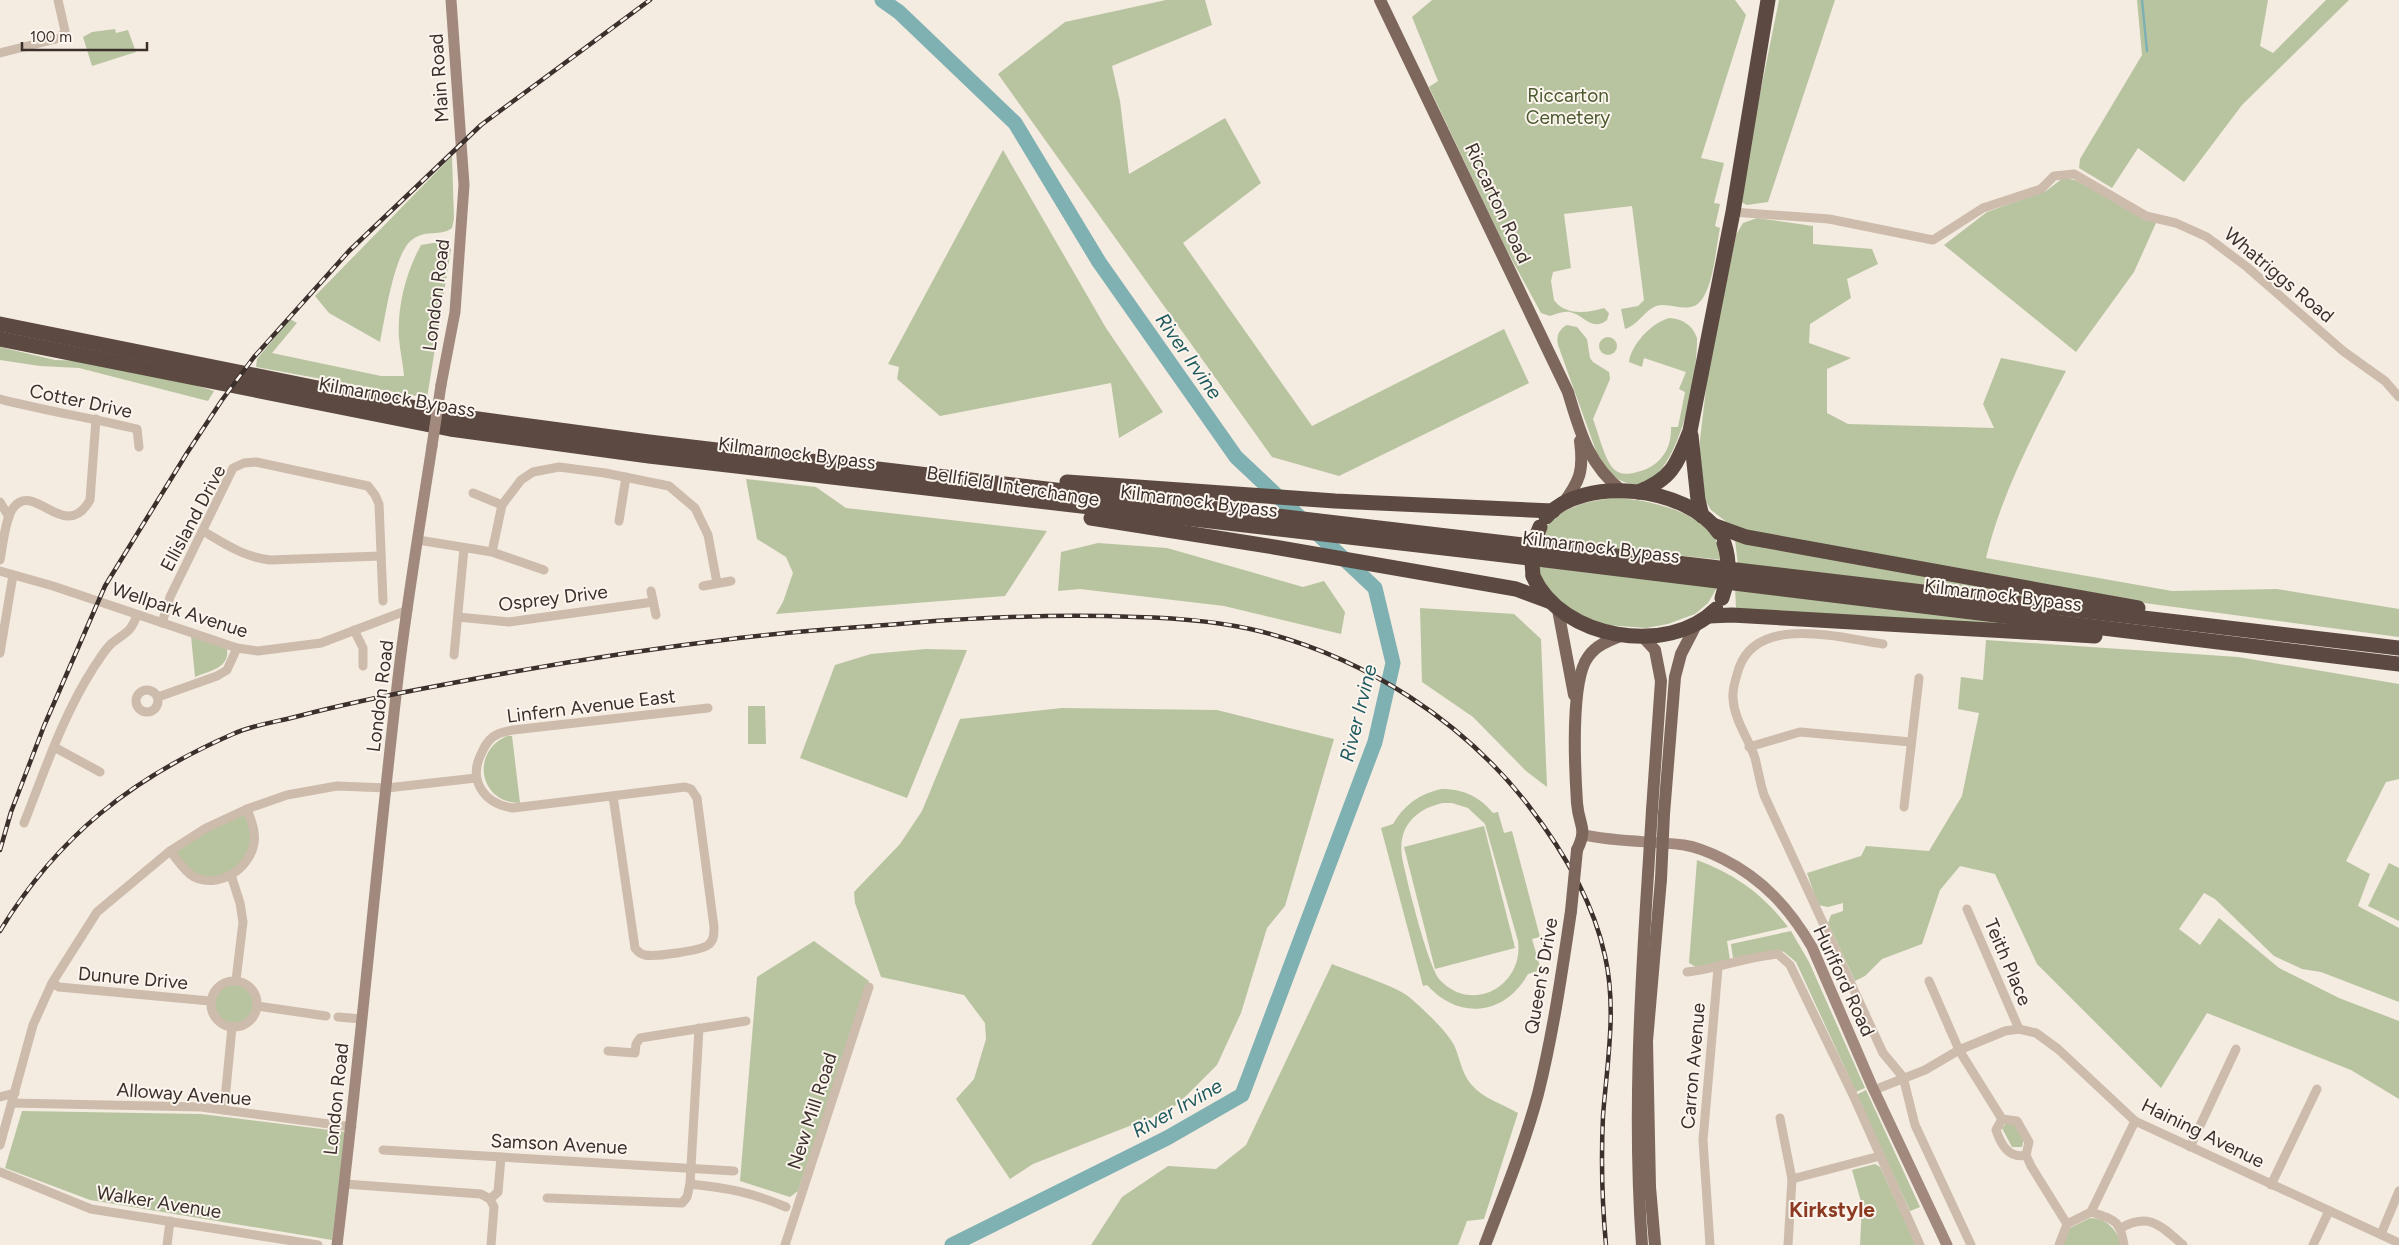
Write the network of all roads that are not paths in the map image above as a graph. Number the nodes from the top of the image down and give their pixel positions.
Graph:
1 (58, 0) edge
2 (451, 0) edge
3 (1380, 0) edge
4 (1768, 0) edge
5 (0, 53) edge
6 (462, 153) joint
7 (1733, 212) junction
8 (0, 324) edge
9 (0, 339) edge
10 (2399, 397) edge
11 (0, 399) edge
12 (96, 419) junction
13 (1578, 424) junction
14 (1690, 431) junction
15 (139, 447) dead end
16 (847, 472) junction
17 (626, 477) junction
18 (1622, 491) junction
19 (1638, 492) junction
20 (474, 494) dead end
21 (0, 502) edge
22 (502, 505) junction
23 (1557, 508) junction
24 (9, 517) junction
25 (1708, 520) junction
26 (619, 521) dead end
27 (202, 532) junction
28 (418, 540) junction
29 (464, 548) junction
30 (492, 552) junction
31 (381, 556) junction
32 (0, 560) edge
33 (544, 570) dead end
34 (0, 571) edge
35 (13, 575) junction
36 (731, 581) dead end
37 (717, 584) junction
38 (703, 586) dead end
39 (651, 591) dead end
40 (383, 601) dead end
41 (652, 602) junction
42 (1554, 606) junction
43 (408, 610) junction
44 (137, 615) junction
45 (656, 615) dead end
46 (1709, 616) junction
47 (458, 617) junction
48 (162, 623) junction
49 (1696, 625) junction
50 (354, 630) junction
51 (2272, 632) junction
52 (1622, 635) junction
53 (1642, 636) junction
54 (1883, 644) dead end
55 (237, 648) junction
56 (2261, 648) junction
57 (2399, 648) edge
58 (0, 653) edge
59 (454, 655) dead end
60 (2399, 664) edge
61 (363, 666) dead end
62 (1919, 678) dead end
63 (158, 697) dead end
64 (1576, 707) junction
65 (708, 708) dead end
66 (1911, 742) junction
67 (54, 747) junction
68 (1750, 747) junction
69 (100, 772) dead end
70 (476, 778) junction
71 (387, 788) junction
72 (614, 796) junction
73 (1904, 807) dead end
74 (247, 809) junction
75 (1658, 812) junction
76 (24, 822) dead end
77 (1584, 835) junction
78 (170, 851) junction
79 (231, 875) junction
80 (1967, 909) dead end
81 (1718, 968) junction
82 (1687, 972) dead end
83 (236, 980) junction
84 (1929, 980) dead end
85 (52, 983) junction
86 (869, 987) dead end
87 (210, 1001) junction
88 (257, 1006) junction
89 (326, 1016) dead end
90 (338, 1017) dead end
91 (362, 1020) junction
92 (746, 1021) dead end
93 (232, 1027) junction
94 (699, 1028) junction
95 (2019, 1029) junction
96 (2236, 1049) dead end
97 (1959, 1050) junction
98 (608, 1051) dead end
99 (1903, 1077) junction
100 (2317, 1089) dead end
101 (1874, 1090) junction
102 (15, 1093) junction
103 (0, 1097) edge
104 (12, 1103) junction
105 (224, 1110) junction
106 (4, 1117) edge
107 (1780, 1118) dead end
108 (2002, 1119) junction
109 (2135, 1121) junction
110 (352, 1127) junction
111 (0, 1145) edge
112 (2190, 1147) junction
113 (383, 1150) dead end
114 (2026, 1155) junction
115 (1880, 1156) junction
116 (501, 1157) junction
117 (691, 1168) junction
118 (734, 1171) dead end
119 (0, 1172) edge
120 (1792, 1179) junction
121 (345, 1184) junction
122 (690, 1184) junction
123 (2271, 1185) junction
124 (2399, 1191) edge
125 (547, 1198) dead end
126 (490, 1199) junction
127 (786, 1207) dead end
128 (2328, 1211) junction
129 (2091, 1212) junction
130 (170, 1221) junction
131 (2067, 1224) junction
132 (2122, 1228) junction
133 (253, 1234) junction
134 (2381, 1234) junction
135 (2399, 1243) edge
136 (167, 1245) edge
137 (252, 1245) edge
138 (318, 1245) edge
139 (337, 1245) edge
140 (491, 1245) edge
141 (785, 1245) edge
142 (1485, 1245) edge
143 (1642, 1245) edge
144 (1655, 1245) edge
145 (1710, 1245) edge
146 (1788, 1245) edge
147 (1920, 1245) edge
148 (1947, 1245) edge
149 (1971, 1245) edge
150 (2060, 1245) edge
151 (2124, 1245) edge
152 (2183, 1245) edge
153 (2313, 1245) edge

1 - 5 street
2 - 6 main road, Main Road
3 - 13 main road, Riccarton Road
4 - 7 highway
6 - 28 main road, London Road, bridge
7 - 10 street, Whatriggs Road
7 - 14 highway
8 - 16 highway, Kilmarnock Bypass
9 - 16 highway, Kilmarnock Bypass
11 - 12 street, Cotter Drive
12 - 15 street, Cotter Drive
12 - 24 street
13 - 18 main road, Riccarton Road
13 - 23 main road, Riccarton Road
14 - 19 highway
14 - 25 highway
16 - 23 highway
16 - 42 highway, Bellfield Interchange
16 - 51 highway, Kilmarnock Bypass
16 - 56 highway, Kilmarnock Bypass
17 - 22 street
17 - 26 street
17 - 37 street
18 - 19 highway
18 - 23 highway
19 - 25 highway
20 - 22 street
21 - 24 street
22 - 30 street
23 - 42 highway, bridge
24 - 32 street
25 - 46 highway, bridge
25 - 51 highway
27 - 31 street
27 - 31 street, Ellisland Drive
27 - 48 street, Ellisland Drive
28 - 29 street
28 - 43 main road, London Road
29 - 30 street
29 - 47 street
30 - 33 street
31 - 40 street, Ellisland Drive
34 - 35 street, Wellpark Avenue
35 - 44 street, Wellpark Avenue
35 - 58 street
36 - 37 street
37 - 38 street
39 - 41 street
41 - 45 street
41 - 47 street, Osprey Drive
42 - 52 highway
42 - 64 main road
43 - 50 street, Wellpark Avenue
43 - 71 main road, London Road
44 - 48 street, Wellpark Avenue
44 - 67 street
46 - 49 highway
46 - 56 highway
47 - 59 street
48 - 55 street, Wellpark Avenue
49 - 53 highway
49 - 75 main road
50 - 55 street, Wellpark Avenue
50 - 61 street
51 - 57 highway, Kilmarnock Bypass
52 - 53 highway
52 - 64 main road
53 - 75 main road
54 - 68 street, Hurlford Road
55 - 63 street
56 - 60 highway, Kilmarnock Bypass
62 - 66 street
64 - 77 main road
65 - 70 street, Linfern Avenue East
66 - 68 street
66 - 73 street
67 - 69 street
67 - 76 street
68 - 99 street, Hurlford Road
70 - 71 street
70 - 72 street
71 - 74 street
71 - 91 main road, London Road
72 - 72 street
74 - 78 street
74 - 79 street
75 - 143 main road, bridge
75 - 144 main road, bridge
77 - 101 main road, Hurlford Road
77 - 142 main road, Queen's Drive, bridge
78 - 79 street
78 - 85 street
79 - 83 street
80 - 95 street, Teith Place
81 - 82 street
81 - 115 street
81 - 145 street, Carron Avenue
83 - 87 street
83 - 88 street
84 - 97 street
85 - 87 street, Dunure Drive
85 - 102 street
86 - 141 street, New Mill Road
87 - 93 street
88 - 89 street
88 - 93 street
90 - 91 street
91 - 110 main road, London Road
92 - 94 street
93 - 105 street
94 - 98 street
94 - 117 street
95 - 97 street
95 - 109 street, Haining Avenue
96 - 112 street
97 - 99 street
97 - 108 street
99 - 101 street
99 - 149 street, Hurlford Road
100 - 123 street
101 - 148 main road, Hurlford Road
102 - 103 street
102 - 104 street
104 - 105 street, Alloway Avenue
104 - 106 street
105 - 110 street, Alloway Avenue
106 - 111 street
107 - 120 street
108 - 114 street
108 - 114 street
109 - 112 street, Haining Avenue
109 - 129 street
110 - 121 main road, London Road
112 - 123 street, Haining Avenue
113 - 116 street, Samson Avenue
114 - 131 street
115 - 120 street
115 - 147 street
116 - 117 street, Samson Avenue
116 - 126 street
117 - 118 street, Samson Avenue
117 - 122 street
119 - 130 street, Walker Avenue
120 - 146 street
121 - 126 street
121 - 139 main road, London Road
122 - 125 street
122 - 127 street
123 - 128 street, Haining Avenue
124 - 134 street
126 - 140 street
128 - 134 street, Haining Avenue
128 - 153 street
129 - 131 street
129 - 132 street
130 - 133 street, Walker Avenue
130 - 136 street
131 - 150 street
132 - 151 street
132 - 152 street
133 - 137 street
133 - 138 street, Walker Avenue
134 - 135 street, Haining Avenue

